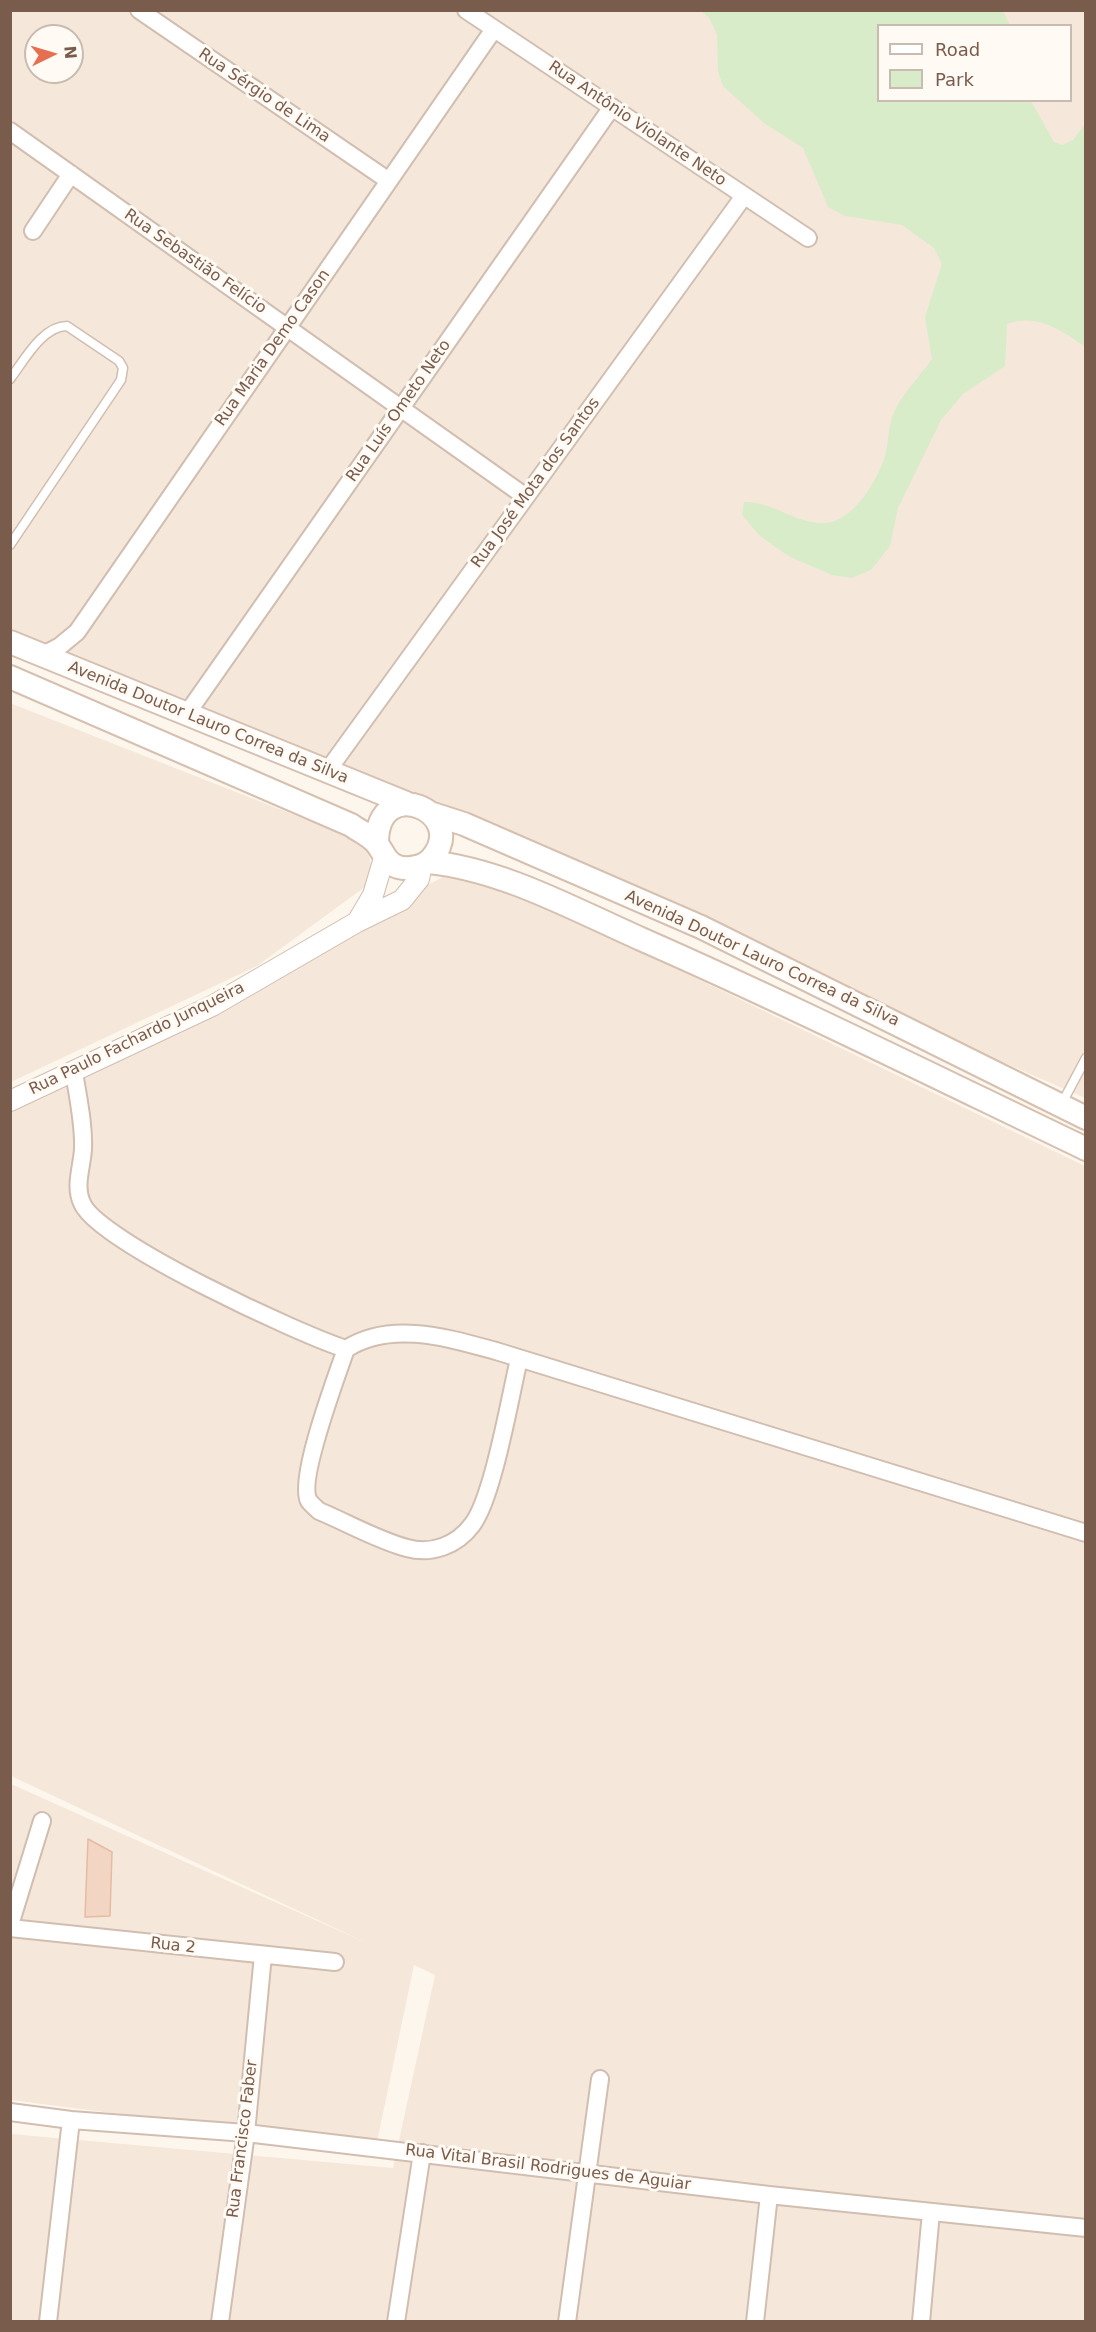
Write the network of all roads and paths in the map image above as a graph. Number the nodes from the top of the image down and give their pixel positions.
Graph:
1 (139, 10) edge
2 (466, 10) edge
3 (494, 29) junction
4 (612, 107) junction
5 (10, 131) edge
6 (71, 174) junction
7 (389, 181) junction
8 (744, 196) junction
9 (33, 231) dead end
10 (808, 238) dead end
11 (288, 328) junction
12 (10, 379) edge
13 (401, 408) junction
14 (526, 497) junction
15 (10, 545) edge
16 (10, 642) edge
17 (40, 656) junction
18 (10, 677) edge
19 (186, 715) junction
20 (328, 770) junction
21 (406, 803) junction
22 (433, 814) junction
23 (381, 850) junction
24 (426, 863) junction
25 (357, 922) junction
26 (1086, 1058) edge
27 (74, 1072) junction
28 (10, 1101) edge
29 (1061, 1106) junction
30 (1086, 1118) edge
31 (1086, 1149) edge
32 (346, 1349) junction
33 (519, 1359) junction
34 (1086, 1533) edge
35 (42, 1821) dead end
36 (10, 1927) edge
37 (263, 1955) junction
38 (335, 1962) dead end
39 (600, 2079) dead end
40 (10, 2112) edge
41 (71, 2120) junction
42 (246, 2133) junction
43 (422, 2152) junction
44 (587, 2173) junction
45 (769, 2195) junction
46 (931, 2212) junction
47 (1086, 2228) edge
48 (48, 2322) edge
49 (220, 2322) edge
50 (396, 2322) edge
51 (567, 2322) edge
52 (754, 2322) edge
53 (921, 2322) edge

1 - 7 street, Rua Sérgio de Lima
2 - 3 street, Rua Antônio Violante Neto
3 - 4 street, Rua Antônio Violante Neto
3 - 7 street, Rua Maria Demo Cason
4 - 8 street, Rua Antônio Violante Neto
4 - 13 street, Rua Luís Ometo Neto
5 - 6 street, Rua Sebastião Felício
6 - 9 street
6 - 11 street, Rua Sebastião Felício
7 - 11 street, Rua Maria Demo Cason
8 - 10 street, Rua Antônio Violante Neto
8 - 14 street, Rua José Mota dos Santos
11 - 13 street, Rua Sebastião Felício
11 - 17 street, Rua Maria Demo Cason
12 - 15 lane
13 - 14 street, Rua Sebastião Felício
13 - 19 street, Rua Luís Ometo Neto
14 - 20 street, Rua José Mota dos Santos
16 - 17 main road, Avenida Doutor Lauro Correa da Silva
17 - 19 main road, Avenida Doutor Lauro Correa da Silva
18 - 23 main road, Avenida Doutor Lauro Correa da Silva
19 - 20 main road, Avenida Doutor Lauro Correa da Silva
20 - 21 main road, Avenida Doutor Lauro Correa da Silva
21 - 22 main road
21 - 23 main road
22 - 24 main road
22 - 29 main road, Avenida Doutor Lauro Correa da Silva
23 - 24 main road
23 - 25 street, Rua Paulo Fachardo Junqueira
24 - 25 street, Rua Paulo Fachardo Junqueira
24 - 31 main road, Avenida Doutor Lauro Correa da Silva
25 - 27 street, Rua Paulo Fachardo Junqueira
26 - 29 lane
27 - 28 street, Rua Paulo Fachardo Junqueira
27 - 32 street
29 - 30 main road, Avenida Doutor Lauro Correa da Silva
32 - 33 street
32 - 33 street
33 - 34 street
35 - 36 street
36 - 37 street, Rua 2
37 - 38 street, Rua 2
37 - 42 street, Rua Francisco Faber
39 - 44 street
40 - 41 street, Rua Vital Brasil Rodrigues de Aguiar
41 - 42 street, Rua Vital Brasil Rodrigues de Aguiar
41 - 48 street
42 - 43 street, Rua Vital Brasil Rodrigues de Aguiar
42 - 49 street, Rua Francisco Faber
43 - 44 street, Rua Vital Brasil Rodrigues de Aguiar
43 - 50 street
44 - 45 street, Rua Vital Brasil Rodrigues de Aguiar
44 - 51 street
45 - 46 street, Rua Vital Brasil Rodrigues de Aguiar
45 - 52 street
46 - 47 street, Rua Vital Brasil Rodrigues de Aguiar
46 - 53 street

